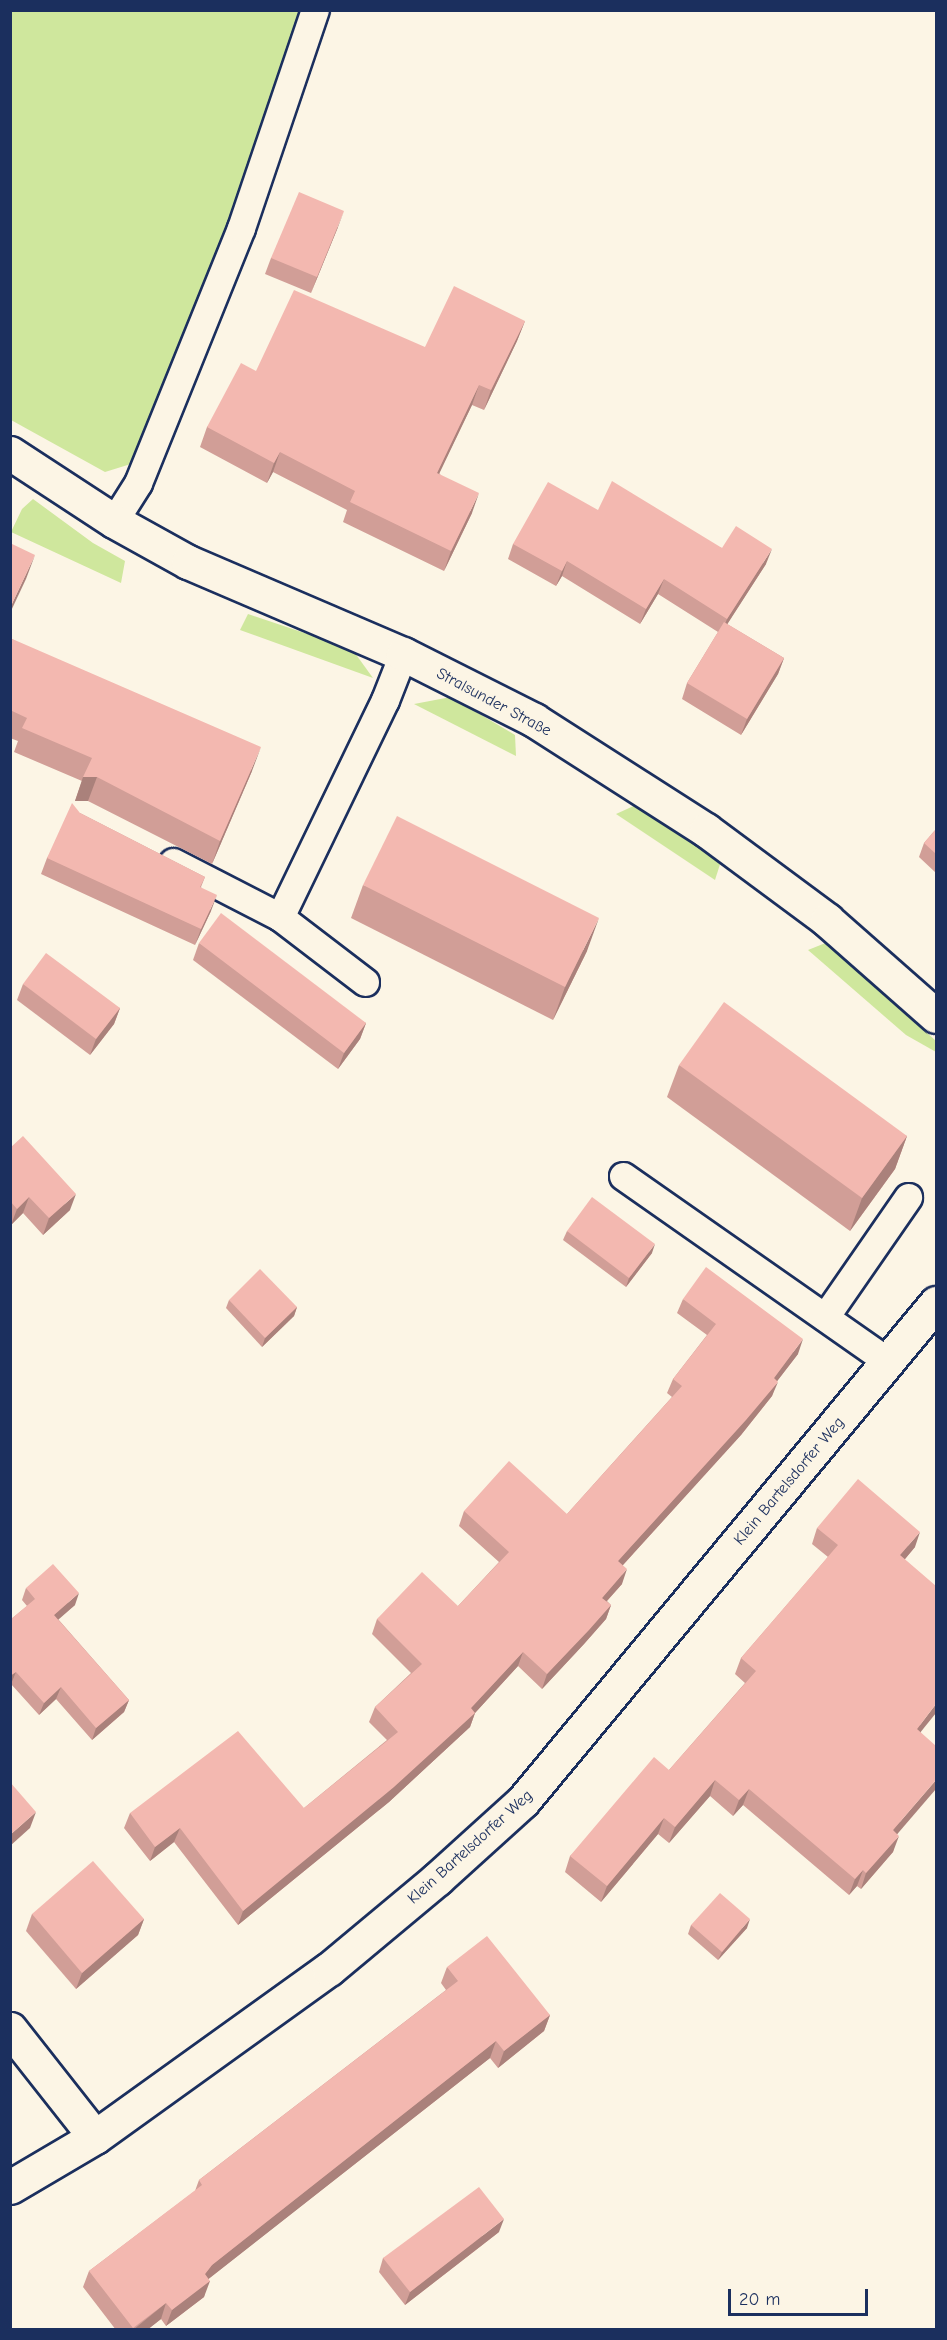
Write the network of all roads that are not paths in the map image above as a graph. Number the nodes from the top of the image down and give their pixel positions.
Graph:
1 (315, 10) edge
2 (10, 453) edge
3 (114, 521) junction
4 (403, 654) junction
5 (154, 853) edge
6 (280, 917) junction
7 (365, 982) dead end
8 (936, 1016) edge
9 (623, 1176) dead end
10 (908, 1197) dead end
11 (936, 1303) edge
12 (825, 1317) junction
13 (889, 1362) junction
14 (10, 2029) edge
15 (95, 2137) junction
16 (10, 2187) edge

1 - 3 lane
2 - 3 street, Stralsunder Straße
3 - 4 street, Stralsunder Straße
4 - 6 lane
4 - 8 street, Stralsunder Straße
5 - 6 lane
6 - 7 lane
9 - 12 lane
10 - 12 lane
11 - 13 street, Klein Bartelsdorfer Weg
12 - 13 lane
13 - 15 street, Klein Bartelsdorfer Weg
14 - 15 street
15 - 16 street, Klein Bartelsdorfer Weg

